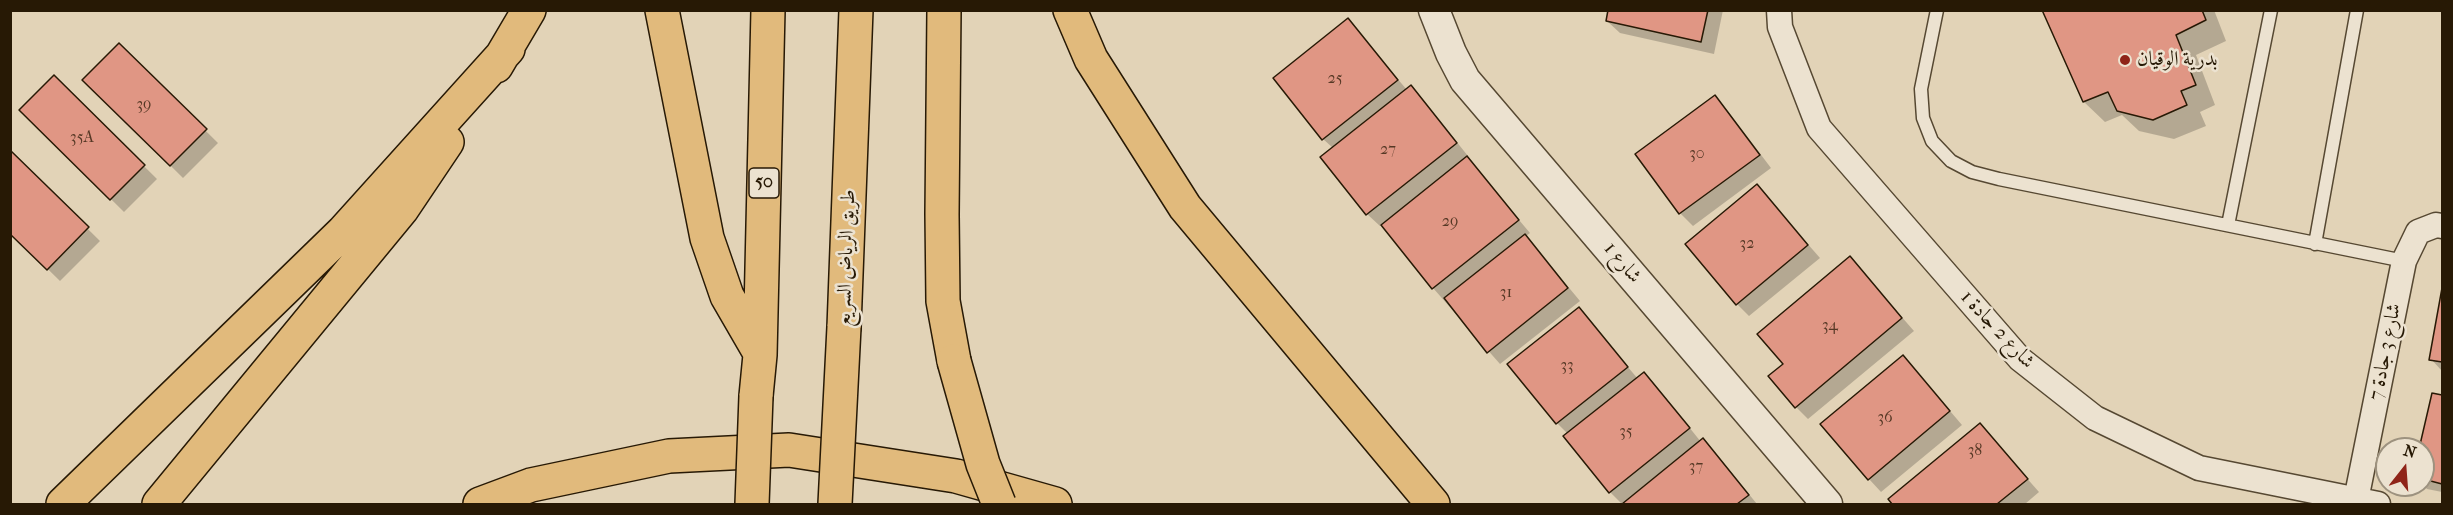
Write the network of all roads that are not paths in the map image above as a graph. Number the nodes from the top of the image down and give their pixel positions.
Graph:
1 (529, 10) edge
2 (663, 10) edge
3 (768, 10) edge
4 (856, 10) edge
5 (944, 10) edge
6 (1070, 10) edge
7 (1434, 10) edge
8 (1779, 10) edge
9 (1937, 10) edge
10 (2271, 10) edge
11 (2357, 10) edge
12 (508, 49) junction
13 (2228, 225) junction
14 (2442, 226) edge
15 (2315, 244) junction
16 (2404, 261) junction
17 (760, 355) junction
18 (2367, 502) edge
19 (63, 504) edge
20 (159, 504) edge
21 (480, 504) edge
22 (752, 504) edge
23 (835, 504) edge
24 (999, 504) edge
25 (1055, 504) edge
26 (1433, 504) edge
27 (1827, 504) edge

1 - 12 highway
2 - 17 highway
3 - 17 highway, 50
4 - 23 highway, طريق الرياض السريع, bridge
5 - 24 highway, bridge
6 - 26 highway
7 - 27 street, شارع 1
8 - 18 street, شارع 2 جادة 1
9 - 13 lane
10 - 13 lane
11 - 15 lane
12 - 19 highway
12 - 20 highway
13 - 15 lane
14 - 16 street, شارع 3 جادة 7
15 - 16 lane
16 - 18 street, شارع 3 جادة 7
17 - 22 highway, 50, bridge
21 - 25 highway

